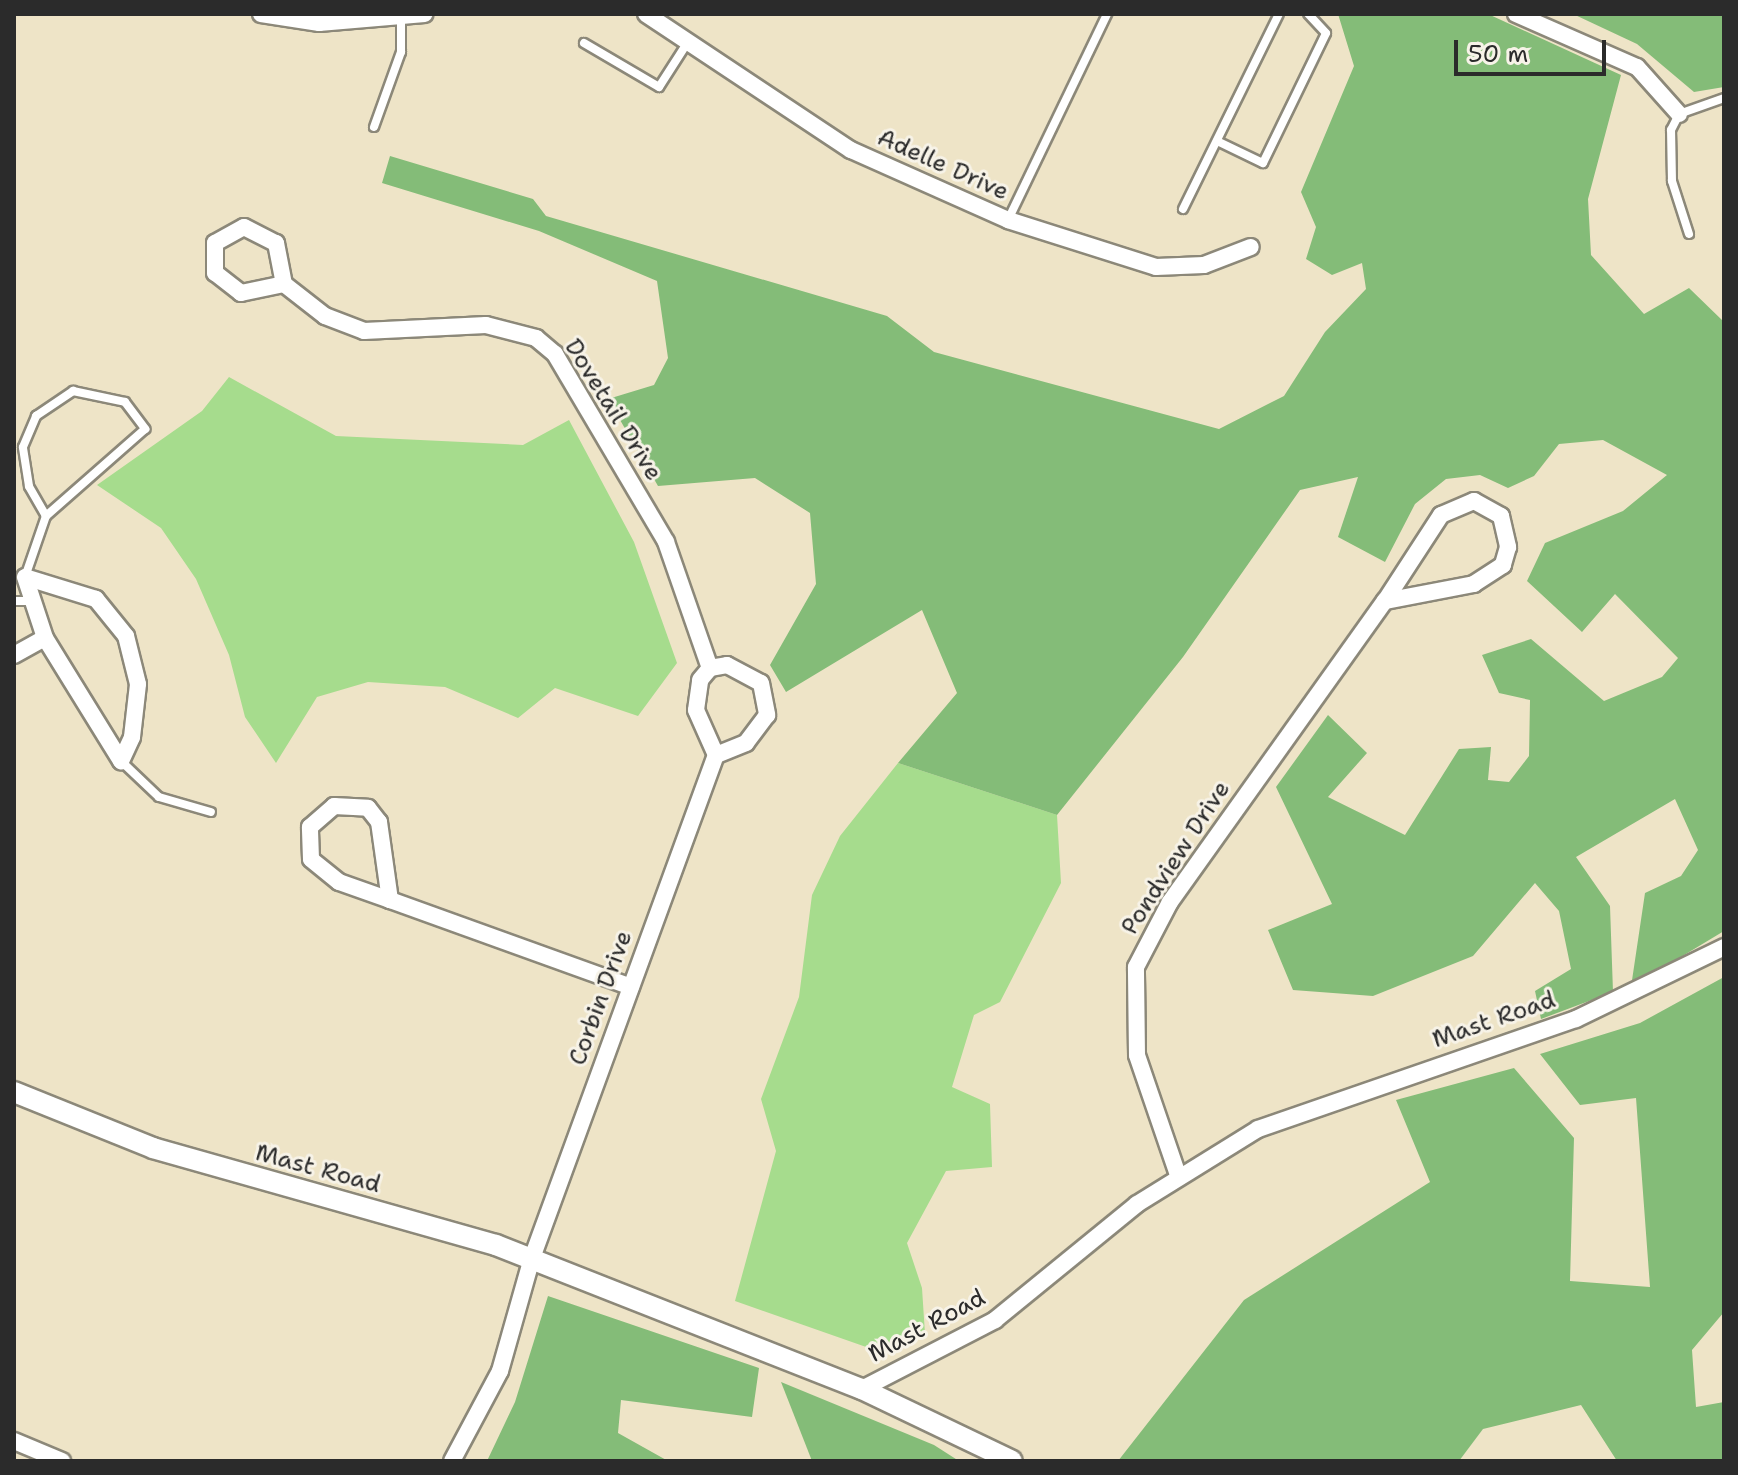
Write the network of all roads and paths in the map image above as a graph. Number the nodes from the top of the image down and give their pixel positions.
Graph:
1 (261, 14) edge
2 (425, 14) edge
3 (646, 14) edge
4 (1107, 14) edge
5 (1279, 14) edge
6 (1308, 14) edge
7 (1516, 14) edge
8 (401, 18) junction
9 (584, 43) dead end
10 (686, 45) junction
11 (1724, 98) edge
12 (1679, 114) junction
13 (374, 127) dead end
14 (1217, 141) junction
15 (1183, 209) dead end
16 (1008, 220) junction
17 (1689, 234) dead end
18 (1251, 247) dead end
19 (284, 284) junction
20 (46, 516) junction
21 (25, 577) junction
22 (21, 601) edge
23 (1385, 601) junction
24 (45, 638) junction
25 (14, 655) edge
26 (710, 668) junction
27 (716, 755) junction
28 (121, 761) junction
29 (211, 812) dead end
30 (390, 900) junction
31 (1724, 947) edge
32 (631, 987) junction
33 (14, 1092) edge
34 (1178, 1175) junction
35 (532, 1258) junction
36 (862, 1389) junction
37 (14, 1441) edge
38 (62, 1461) edge
39 (452, 1461) edge
40 (1012, 1461) edge

1 - 8 street
2 - 8 street
3 - 10 street, Adelle Drive
4 - 16 lane
5 - 14 lane
6 - 14 lane
7 - 12 street
8 - 13 lane
9 - 10 lane
10 - 16 street, Adelle Drive
11 - 12 lane
12 - 17 lane
14 - 15 lane
16 - 18 street, Adelle Drive
19 - 19 street
19 - 26 street, Dovetail Drive
20 - 20 lane
20 - 21 lane
21 - 22 street
21 - 28 street
22 - 24 street
23 - 23 street, Pondview Drive
23 - 34 street, Pondview Drive
24 - 25 street
24 - 28 street
26 - 27 street
26 - 27 street
27 - 32 street, Corbin Drive
28 - 29 lane
30 - 30 street
30 - 32 street
31 - 34 street, Mast Road
32 - 35 street, Corbin Drive
33 - 35 street, Mast Road
34 - 36 street, Mast Road
35 - 36 street, Mast Road
35 - 39 street, Corbin Drive
36 - 40 street
37 - 38 street

